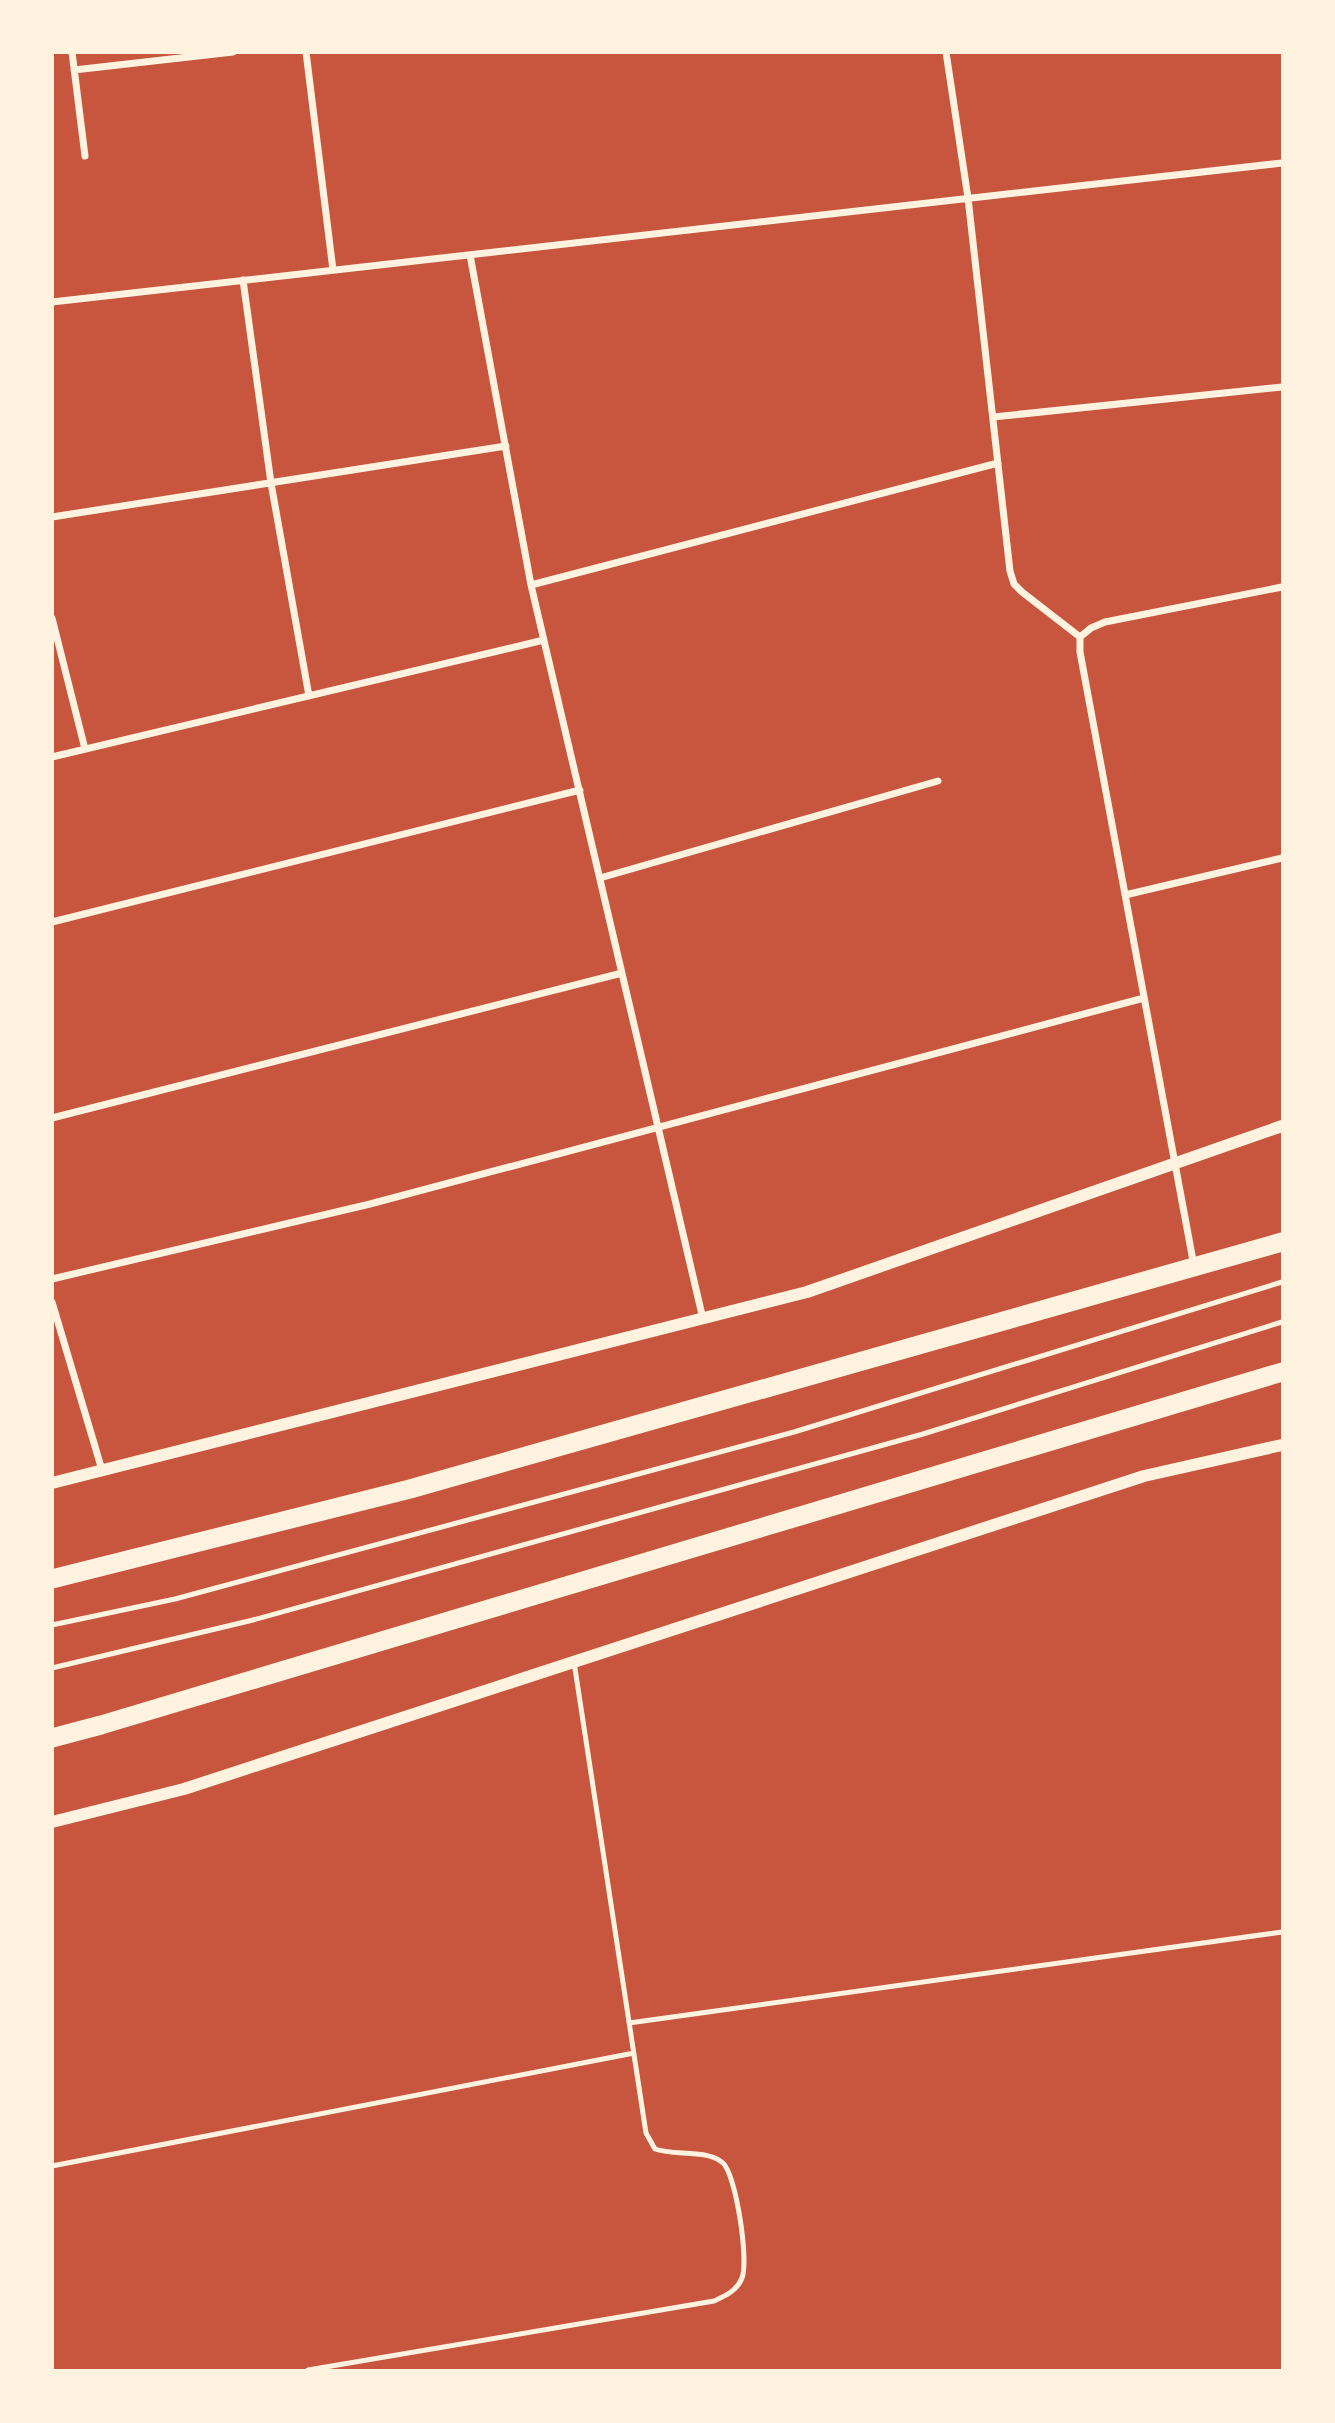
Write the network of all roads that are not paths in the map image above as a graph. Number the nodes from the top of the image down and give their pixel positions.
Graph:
1 (72, 52) edge
2 (233, 52) edge
3 (306, 52) edge
4 (946, 52) edge
5 (74, 69) junction
6 (85, 156) dead end
7 (1283, 163) edge
8 (968, 198) junction
9 (470, 255) junction
10 (333, 270) junction
11 (243, 280) junction
12 (52, 302) edge
13 (1283, 387) edge
14 (993, 416) junction
15 (506, 446) junction
16 (998, 463) junction
17 (271, 483) junction
18 (52, 517) edge
19 (531, 585) junction
20 (1283, 587) edge
21 (52, 618) edge
22 (1080, 637) junction
23 (544, 640) junction
24 (309, 696) junction
25 (85, 749) junction
26 (52, 757) edge
27 (938, 781) dead end
28 (580, 790) junction
29 (1283, 858) edge
30 (600, 878) junction
31 (1125, 895) junction
32 (52, 922) edge
33 (622, 974) junction
34 (1144, 998) junction
35 (52, 1118) edge
36 (1283, 1126) edge
37 (658, 1127) junction
38 (1176, 1163) junction
39 (1283, 1241) edge
40 (1194, 1267) junction
41 (52, 1279) edge
42 (1283, 1282) edge
43 (52, 1302) edge
44 (703, 1319) junction
45 (1283, 1322) edge
46 (1283, 1372) edge
47 (1283, 1445) edge
48 (102, 1470) junction
49 (52, 1483) edge
50 (52, 1578) edge
51 (52, 1625) edge
52 (574, 1662) junction
53 (52, 1668) edge
54 (52, 1738) edge
55 (52, 1822) edge
56 (1283, 1932) edge
57 (629, 2023) junction
58 (634, 2053) junction
59 (52, 2166) edge
60 (308, 2371) edge

1 - 5 street
2 - 5 street
3 - 10 street
4 - 8 street
5 - 6 street
7 - 8 street
8 - 9 street
8 - 14 street
9 - 10 street
9 - 15 street
10 - 11 street
11 - 12 street
11 - 17 street
13 - 14 street
14 - 16 street
15 - 17 street
15 - 19 street
16 - 19 street
16 - 22 street
17 - 18 street
17 - 24 street
19 - 23 street
20 - 22 street
21 - 25 street
22 - 31 street
23 - 24 street
23 - 28 street
24 - 25 street
25 - 26 street
27 - 30 street
28 - 30 street
28 - 32 street
29 - 31 street
30 - 33 street
31 - 34 street
33 - 35 street
33 - 37 street
34 - 37 street
34 - 38 street
36 - 38 street
37 - 41 street
37 - 44 street
38 - 40 street
38 - 44 street
39 - 40 highway
40 - 50 highway
42 - 51 lane
43 - 48 street
44 - 48 street
45 - 53 lane
46 - 54 highway
47 - 52 street
48 - 49 street
52 - 55 street
52 - 57 lane
56 - 57 lane
57 - 58 lane
58 - 59 lane
58 - 60 lane

